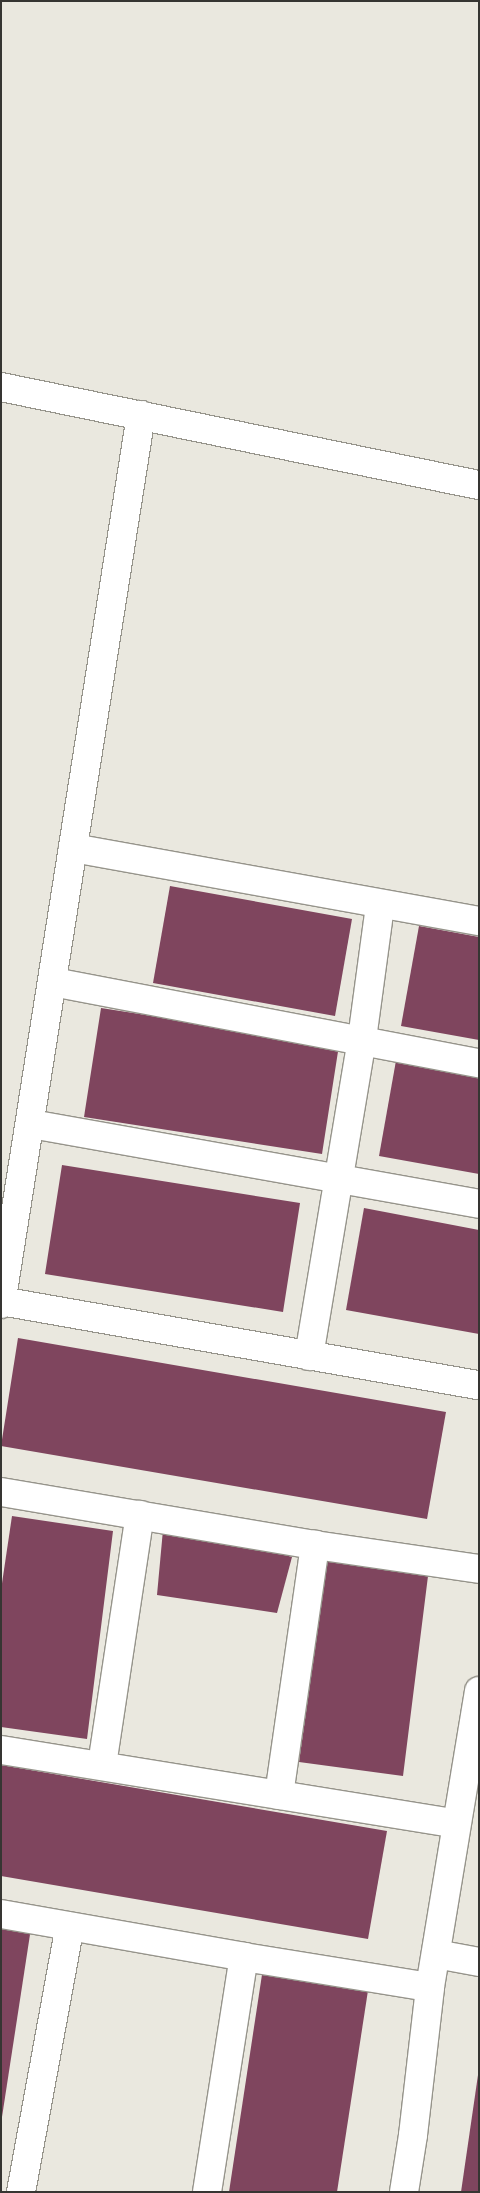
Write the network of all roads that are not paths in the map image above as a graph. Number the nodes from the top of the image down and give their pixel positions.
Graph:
1 (1, 387) edge
2 (141, 416) junction
3 (479, 485) edge
4 (74, 848) junction
5 (380, 905) junction
6 (479, 921) edge
7 (53, 982) junction
8 (362, 1039) junction
9 (479, 1063) edge
10 (31, 1124) junction
11 (338, 1179) junction
12 (479, 1204) edge
13 (1, 1302) edge
14 (308, 1356) junction
15 (479, 1384) edge
16 (1, 1492) edge
17 (140, 1515) junction
18 (315, 1545) junction
19 (479, 1569) edge
20 (479, 1691) edge
21 (1, 1750) edge
22 (102, 1765) junction
23 (279, 1795) junction
24 (456, 1824) junction
25 (1, 1914) edge
26 (70, 1926) junction
27 (436, 1954) junction
28 (244, 1957) junction
29 (479, 1962) edge
30 (430, 1987) junction
31 (21, 2192) edge
32 (207, 2192) edge
33 (404, 2192) edge

1 - 2 street
2 - 3 street
2 - 4 street
4 - 5 street
4 - 7 street
5 - 6 street
5 - 8 street
7 - 8 street
7 - 10 street
8 - 9 street
8 - 11 street
10 - 11 street
10 - 13 street
11 - 12 street
11 - 14 street
13 - 14 street
14 - 15 street
16 - 17 street
17 - 18 street
17 - 22 street
18 - 19 street
18 - 23 street
20 - 24 street
21 - 22 street
22 - 23 street
23 - 24 street
24 - 27 street
25 - 26 street
26 - 28 street
26 - 31 street
27 - 29 street
27 - 30 street
28 - 30 street
28 - 32 street
30 - 33 street

